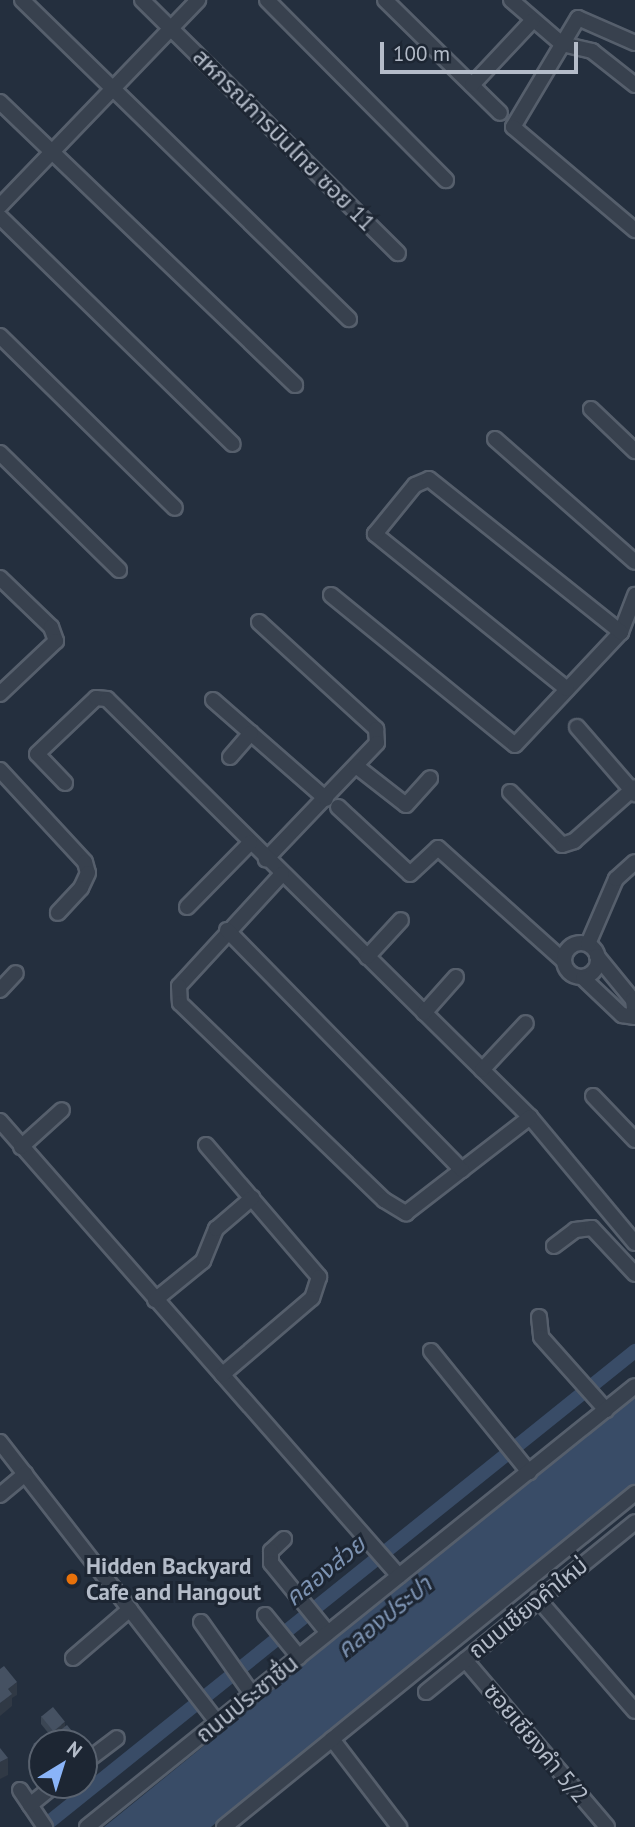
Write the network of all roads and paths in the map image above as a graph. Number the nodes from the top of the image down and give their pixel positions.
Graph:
1 (22, 0) edge
2 (142, 0) edge
3 (198, 0) edge
4 (267, 0) edge
5 (385, 0) edge
6 (511, 0) edge
7 (532, 21) junction
8 (171, 27) junction
9 (635, 43) edge
10 (562, 44) junction
11 (471, 85) junction
12 (635, 85) edge
13 (115, 89) junction
14 (0, 102) edge
15 (500, 113) dead end
16 (54, 150) junction
17 (446, 180) dead end
18 (0, 208) edge
19 (635, 230) edge
20 (398, 253) dead end
21 (349, 319) dead end
22 (0, 336) edge
23 (295, 385) dead end
24 (590, 409) dead end
25 (495, 439) dead end
26 (233, 444) dead end
27 (635, 451) edge
28 (0, 453) edge
29 (175, 508) dead end
30 (635, 562) edge
31 (119, 570) dead end
32 (0, 578) edge
33 (331, 595) dead end
34 (635, 595) edge
35 (259, 622) dead end
36 (621, 632) junction
37 (567, 689) junction
38 (0, 694) edge
39 (213, 700) dead end
40 (577, 727) dead end
41 (251, 733) junction
42 (230, 757) dead end
43 (356, 766) junction
44 (0, 769) edge
45 (430, 778) dead end
46 (65, 783) dead end
47 (634, 790) edge
48 (510, 793) dead end
49 (332, 803) junction
50 (250, 843) junction
51 (266, 859) junction
52 (635, 862) edge
53 (282, 874) junction
54 (187, 906) dead end
55 (58, 913) dead end
56 (401, 920) dead end
57 (227, 930) junction
58 (593, 950) junction
59 (367, 957) junction
60 (563, 960) junction
61 (16, 973) dead end
62 (456, 977) dead end
63 (583, 978) junction
64 (0, 990) edge
65 (424, 1013) junction
66 (635, 1017) edge
67 (526, 1023) dead end
68 (482, 1070) junction
69 (593, 1096) dead end
70 (62, 1110) dead end
71 (530, 1117) junction
72 (0, 1121) edge
73 (635, 1140) edge
74 (206, 1145) dead end
75 (21, 1147) junction
76 (463, 1170) junction
77 (251, 1198) junction
78 (635, 1243) edge
79 (554, 1246) dead end
80 (635, 1274) edge
81 (155, 1300) junction
82 (539, 1317) dead end
83 (431, 1351) dead end
84 (222, 1375) junction
85 (635, 1386) edge
86 (601, 1405) junction
87 (0, 1441) edge
88 (525, 1466) junction
89 (25, 1474) junction
90 (635, 1493) edge
91 (0, 1495) edge
92 (634, 1525) edge
93 (284, 1539) dead end
94 (394, 1571) junction
95 (538, 1599) junction
96 (130, 1609) junction
97 (265, 1615) dead end
98 (201, 1622) dead end
99 (324, 1628) junction
100 (299, 1657) junction
101 (73, 1658) dead end
102 (465, 1660) junction
103 (248, 1688) junction
104 (426, 1692) dead end
105 (635, 1711) edge
106 (213, 1717) junction
107 (117, 1738) dead end
108 (332, 1739) junction
109 (98, 1752) edge
110 (20, 1790) dead end
111 (47, 1799) edge
112 (38, 1816) edge
113 (87, 1827) edge
114 (224, 1827) edge
115 (398, 1827) edge
116 (607, 1827) edge

1 - 13 street
2 - 8 street, สหกรณ์การบินไทย ซอย 11
3 - 8 street
4 - 17 street
5 - 11 street
6 - 7 street
7 - 10 street
7 - 11 street
8 - 13 street
8 - 20 street, สหกรณ์การบินไทย ซอย 11
9 - 10 street
10 - 12 street
10 - 19 street
11 - 15 street
13 - 16 street
13 - 21 street
14 - 16 street
16 - 18 street
16 - 23 street
18 - 26 street
22 - 29 street
24 - 27 street
25 - 30 street
28 - 31 street
32 - 38 street
33 - 37 street
34 - 36 street
35 - 43 street
36 - 37 street
36 - 37 street
39 - 41 street
40 - 47 street
41 - 42 street
41 - 49 street
43 - 45 street
43 - 49 street
44 - 55 street
46 - 50 street
47 - 48 street
49 - 51 street
49 - 60 street
50 - 51 street
50 - 54 street
51 - 53 street
52 - 58 street
53 - 57 street
53 - 59 street
56 - 59 street
57 - 76 street
57 - 76 street
58 - 60 street
58 - 63 street
58 - 66 street
59 - 65 street
60 - 63 street
61 - 64 street
62 - 65 street
63 - 66 street
65 - 68 street
67 - 68 street
68 - 71 street
69 - 73 street
70 - 75 street
71 - 76 street
71 - 78 street
72 - 75 street
74 - 77 street
75 - 81 street
77 - 81 street
77 - 84 street
79 - 80 street
81 - 84 street
82 - 86 street
83 - 88 street
84 - 94 street
85 - 86 street, ถนนประชาชื่น
86 - 88 street, ถนนประชาชื่น
87 - 89 street
88 - 94 street, ถนนประชาชื่น
89 - 91 street
89 - 96 street
90 - 108 street
92 - 95 street, ถนนเชียงคำใหม่
93 - 99 street
94 - 99 street, ถนนประชาชื่น
95 - 102 street, ถนนเชียงคำใหม่
95 - 105 street
96 - 101 street
96 - 106 street
97 - 100 street
98 - 103 street
99 - 100 street, ถนนประชาชื่น
100 - 103 street, ถนนประชาชื่น
102 - 104 street, ถนนเชียงคำใหม่
102 - 116 street, ซอยเชียงคำ 5/2
103 - 106 street, ถนนประชาชื่น
106 - 113 street, ถนนประชาชื่น
107 - 109 street
108 - 114 street
108 - 115 street
110 - 112 street
111 - 112 street

